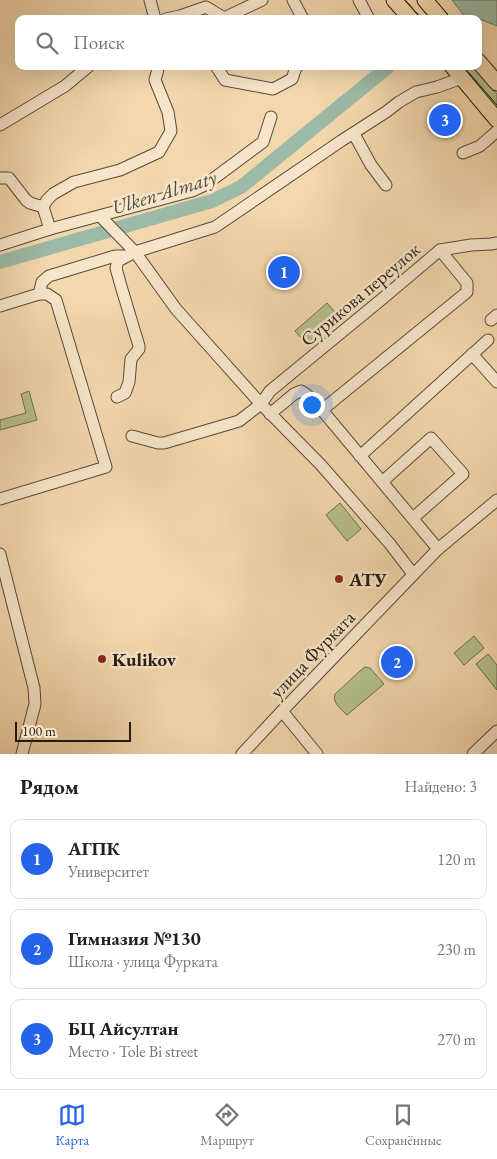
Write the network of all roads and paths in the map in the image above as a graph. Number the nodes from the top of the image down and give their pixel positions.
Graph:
1 (150, 0) edge
2 (262, 0) edge
3 (293, 0) edge
4 (358, 0) edge
5 (394, 0) edge
6 (425, 0) edge
7 (154, 15) edge
8 (186, 15) edge
9 (219, 15) edge
10 (230, 15) edge
11 (301, 15) edge
12 (367, 15) edge
13 (407, 15) edge
14 (438, 15) edge
15 (482, 66) edge
16 (84, 70) edge
17 (158, 70) edge
18 (219, 70) edge
19 (295, 70) edge
20 (457, 72) edge
21 (497, 83) edge
22 (271, 117) dead end
23 (497, 120) edge
24 (0, 124) edge
25 (497, 131) edge
26 (354, 134) junction
27 (463, 153) dead end
28 (0, 178) edge
29 (386, 185) dead end
30 (43, 207) junction
31 (100, 216) junction
32 (50, 229) junction
33 (497, 243) edge
34 (0, 245) edge
35 (440, 250) junction
36 (130, 254) junction
37 (39, 294) junction
38 (0, 306) edge
39 (488, 340) dead end
40 (472, 354) junction
41 (497, 382) edge
42 (117, 397) dead end
43 (260, 404) junction
44 (322, 410) junction
45 (270, 414) junction
46 (132, 436) dead end
47 (360, 456) junction
48 (382, 482) junction
49 (0, 499) edge
50 (497, 500) edge
51 (413, 518) junction
52 (438, 549) junction
53 (0, 554) edge
54 (413, 574) junction
55 (282, 710) junction
56 (497, 731) edge
57 (18, 753) edge
58 (242, 754) edge
59 (317, 754) edge
60 (472, 754) edge

1 - 7 street
2 - 10 street
3 - 11 street
4 - 12 street
5 - 13 main road
6 - 14 main road
8 - 9 street
15 - 21 main road
16 - 24 street
17 - 30 street
18 - 19 street
20 - 23 main road
20 - 26 street
22 - 31 street
25 - 27 street
26 - 29 street
26 - 36 street
28 - 30 street
30 - 32 street
31 - 32 street
31 - 36 street
32 - 34 street
33 - 35 street, Сурикова переулок
35 - 43 street, Сурикова переулок
35 - 44 street
36 - 37 street
36 - 42 street
36 - 43 street
37 - 38 street
37 - 49 street
39 - 40 street
40 - 41 street
40 - 47 street
43 - 45 street
43 - 46 street, Сурикова переулок
44 - 45 street
44 - 47 street
45 - 54 street
47 - 48 street
48 - 51 street
48 - 51 street
50 - 52 street, улица Фурката
51 - 52 street
52 - 54 street, улица Фурката
53 - 57 street
54 - 55 street, улица Фурката
55 - 58 street, улица Фурката
55 - 59 street
56 - 60 street

